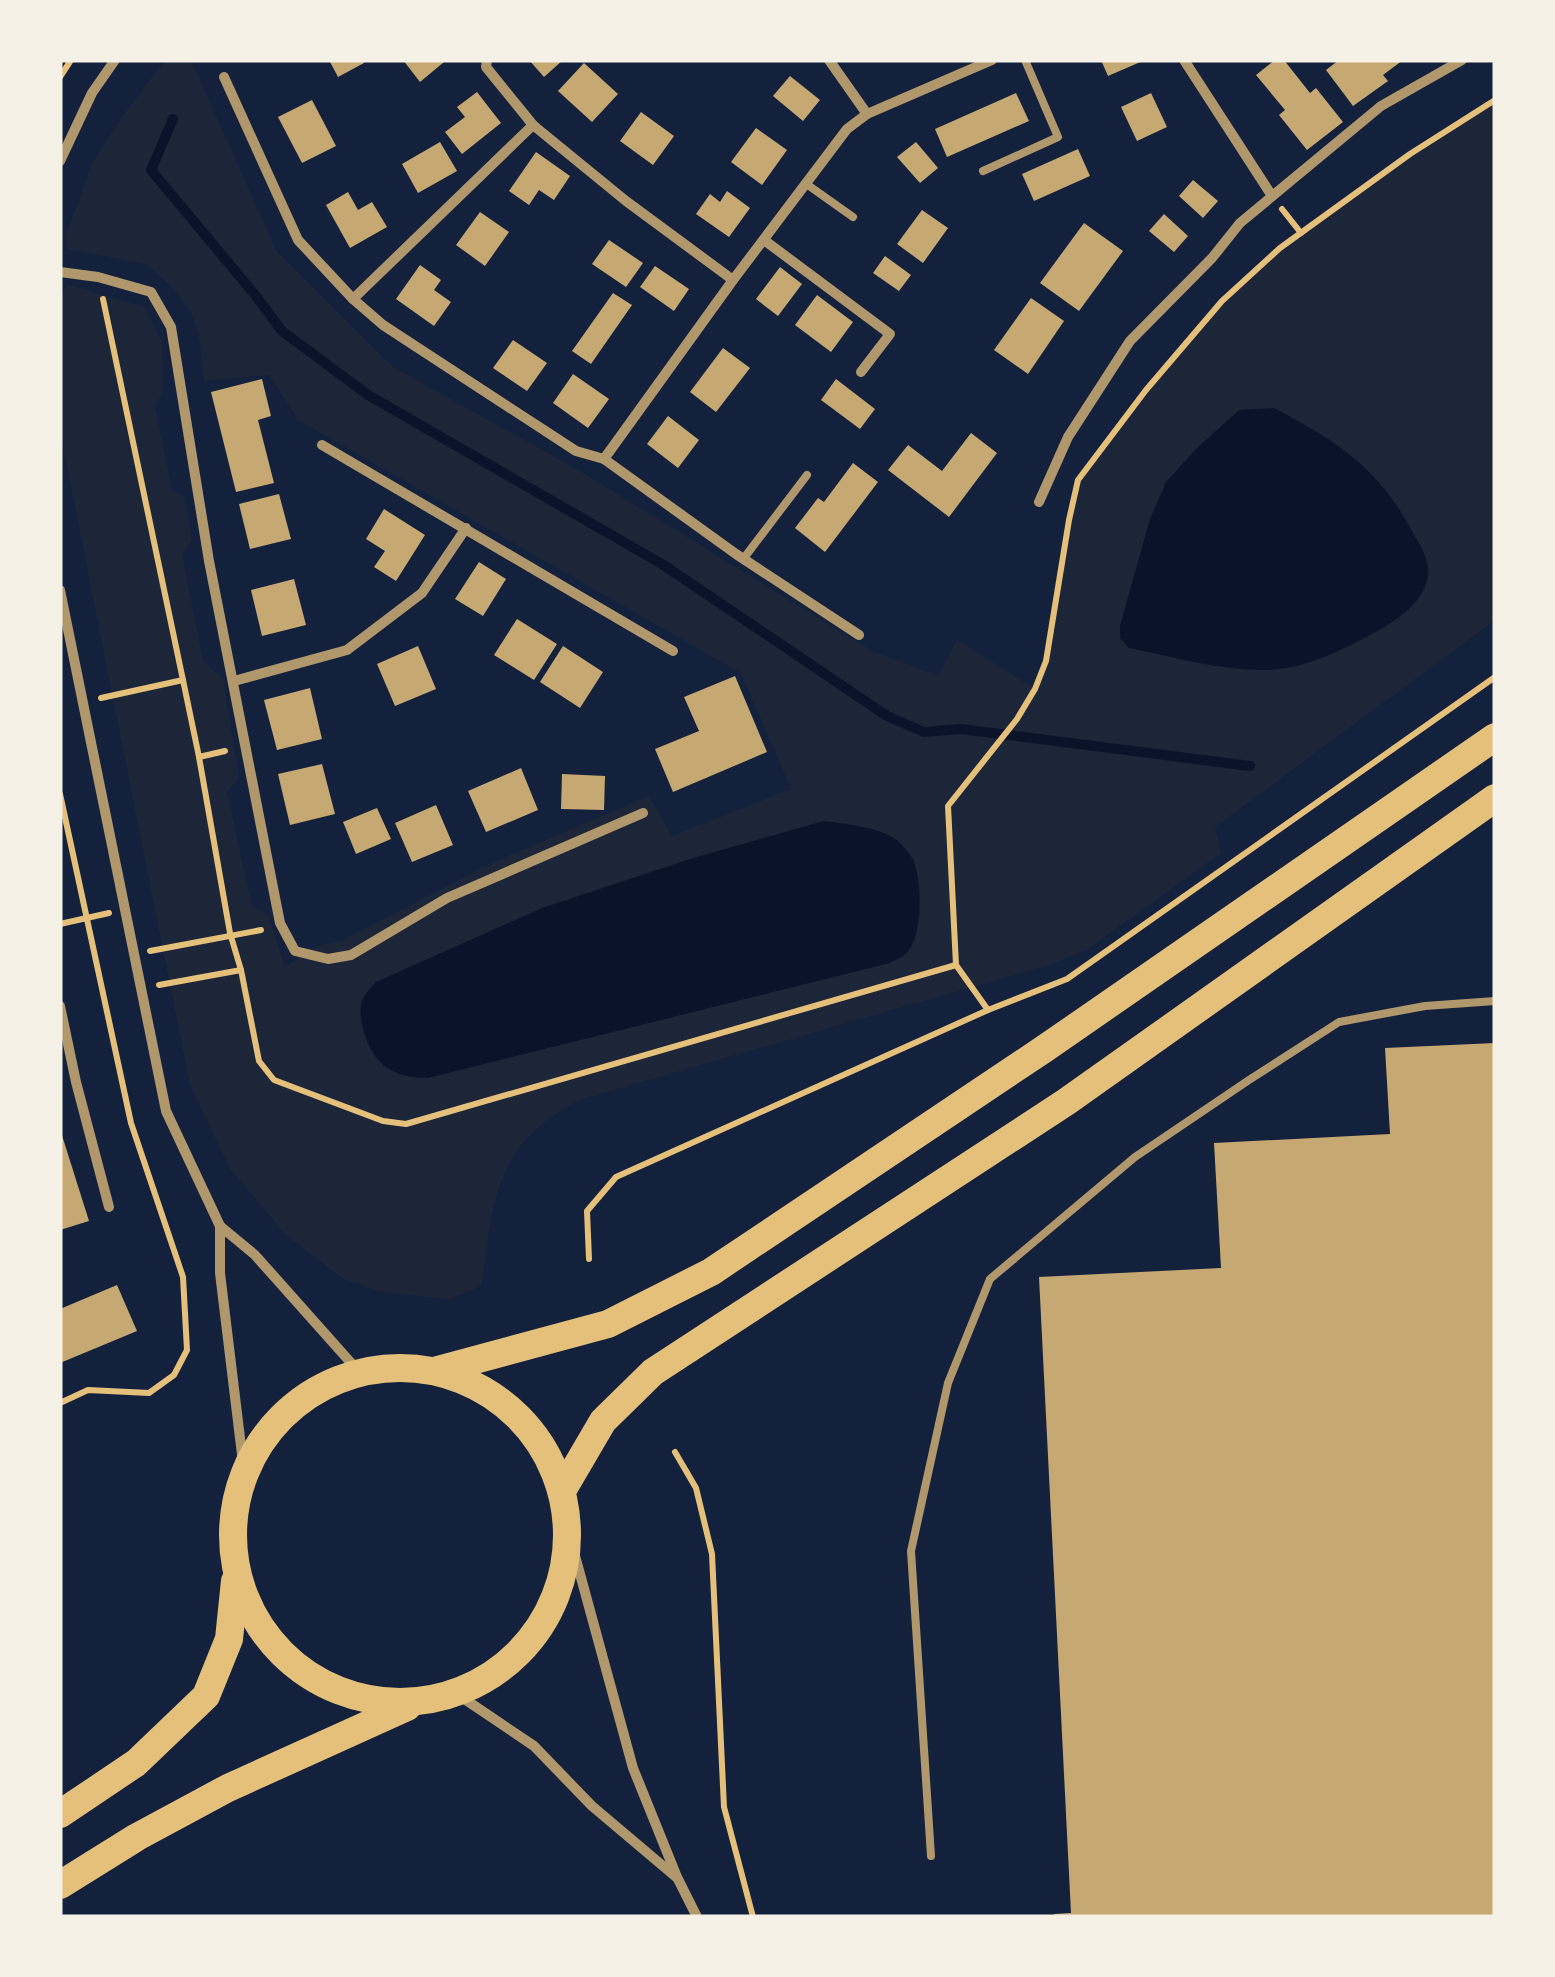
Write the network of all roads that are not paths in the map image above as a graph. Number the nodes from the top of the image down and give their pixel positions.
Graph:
1 (115, 60) edge
2 (487, 60) edge
3 (829, 60) edge
4 (992, 60) edge
5 (1026, 60) edge
6 (1184, 60) edge
7 (1462, 60) edge
8 (224, 77) dead end
9 (867, 114) junction
10 (533, 125) junction
11 (60, 161) edge
12 (982, 171) dead end
13 (806, 183) junction
14 (1272, 196) junction
15 (853, 217) dead end
16 (764, 240) junction
17 (60, 272) edge
18 (733, 280) junction
19 (353, 300) junction
20 (861, 372) dead end
21 (322, 445) dead end
22 (604, 459) junction
23 (806, 475) dead end
24 (1039, 502) dead end
25 (466, 528) junction
26 (744, 558) junction
27 (60, 590) edge
28 (858, 635) dead end
29 (674, 651) dead end
30 (234, 681) junction
31 (1495, 737) edge
32 (1495, 798) edge
33 (644, 813) dead end
34 (1495, 1000) edge
35 (61, 1012) edge
36 (76, 1082) junction
37 (60, 1084) edge
38 (108, 1207) dead end
39 (220, 1226) junction
40 (434, 1371) junction
41 (360, 1372) junction
42 (244, 1471) junction
43 (562, 1491) junction
44 (568, 1530) junction
45 (236, 1575) junction
46 (457, 1694) junction
47 (417, 1702) junction
48 (60, 1814) edge
49 (931, 1856) dead end
50 (676, 1877) junction
51 (60, 1885) edge
52 (698, 1917) edge

1 - 11 street
2 - 10 street
3 - 9 street
4 - 9 street
5 - 12 lane
6 - 14 street
7 - 14 street
8 - 19 street
9 - 13 street
10 - 18 street
10 - 19 street
13 - 15 lane
13 - 16 street
14 - 24 street
16 - 18 street
16 - 20 street
17 - 30 street
18 - 22 street
19 - 22 street
21 - 25 street
22 - 26 street
23 - 26 lane
25 - 29 street
25 - 30 street
26 - 28 street
27 - 39 street
30 - 33 street
31 - 40 highway
32 - 43 highway
34 - 49 lane
35 - 36 street
36 - 37 street
36 - 38 street
39 - 41 street
39 - 42 street
40 - 41 highway
40 - 43 highway
41 - 42 highway
42 - 45 highway
43 - 44 highway
44 - 46 highway
44 - 50 street
45 - 47 highway
45 - 48 highway
46 - 47 highway
46 - 50 street
47 - 51 highway
50 - 52 street

